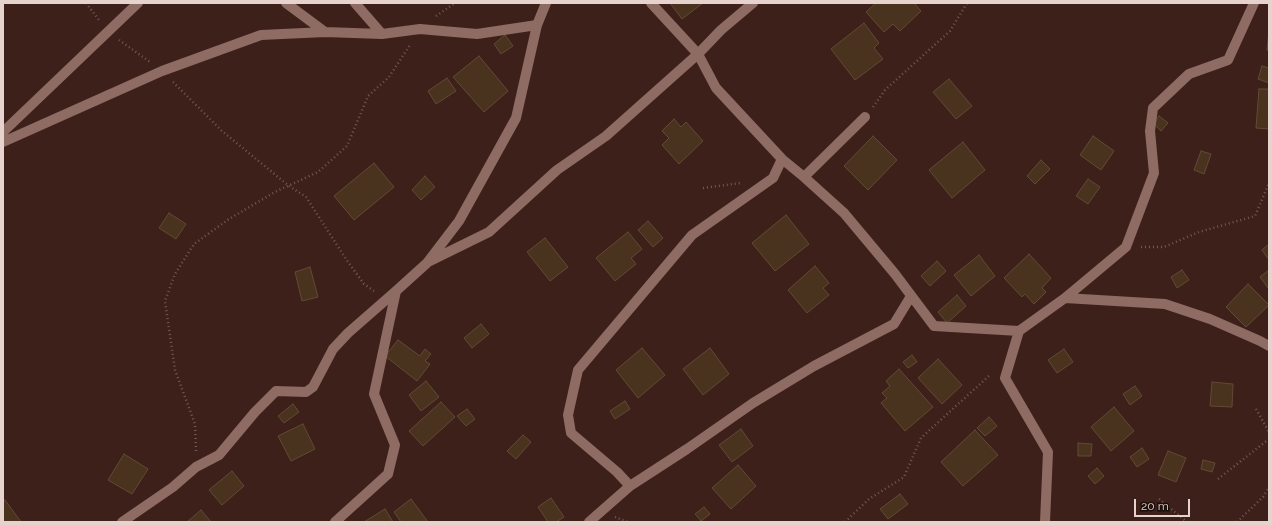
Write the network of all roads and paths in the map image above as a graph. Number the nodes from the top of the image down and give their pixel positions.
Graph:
1 (86, 3) edge
2 (138, 3) edge
3 (286, 3) edge
4 (355, 3) edge
5 (455, 3) edge
6 (546, 3) edge
7 (651, 3) edge
8 (752, 3) edge
9 (967, 3) edge
10 (1254, 3) edge
11 (537, 25) junction
12 (420, 29) junction
13 (108, 32) junction
14 (325, 32) junction
15 (382, 34) junction
16 (698, 54) junction
17 (162, 71) junction
18 (865, 117) joint
19 (3, 132) edge
20 (3, 142) edge
21 (782, 159) junction
22 (804, 177) junction
23 (1269, 182) edge
24 (289, 186) junction
25 (1126, 247) junction
26 (428, 263) junction
27 (396, 291) junction
28 (911, 296) junction
29 (1065, 298) junction
30 (386, 299) junction
31 (1019, 331) junction
32 (1269, 346) edge
33 (1012, 354) junction
34 (1256, 409) dead end
35 (1269, 432) edge
36 (1269, 439) edge
37 (196, 468) junction
38 (1218, 479) dead end
39 (630, 486) junction
40 (1269, 486) edge
41 (1159, 499) dead end
42 (122, 522) edge
43 (335, 522) edge
44 (589, 522) edge
45 (845, 522) edge
46 (1045, 522) edge
47 (1187, 522) edge
48 (1237, 522) edge

1 - 13 path
2 - 13 street
3 - 14 street
4 - 15 street
5 - 12 path
6 - 11 street
7 - 16 street
8 - 16 street
9 - 18 path
10 - 25 street
11 - 12 street
11 - 26 street
12 - 15 street
12 - 24 path
13 - 17 path
13 - 19 street
14 - 15 street
14 - 17 street
16 - 21 street
16 - 26 street
17 - 20 street
17 - 24 path
18 - 22 street
21 - 22 street
21 - 39 street
22 - 28 street
23 - 25 path
24 - 30 path
24 - 37 path
25 - 29 street
26 - 27 street
27 - 30 street
27 - 43 street
28 - 31 street
28 - 39 street
29 - 31 street
29 - 32 street
30 - 37 street
31 - 33 street
33 - 45 path
33 - 46 street
34 - 35 path
36 - 38 path
37 - 42 street
39 - 44 street
40 - 48 path
41 - 47 path

